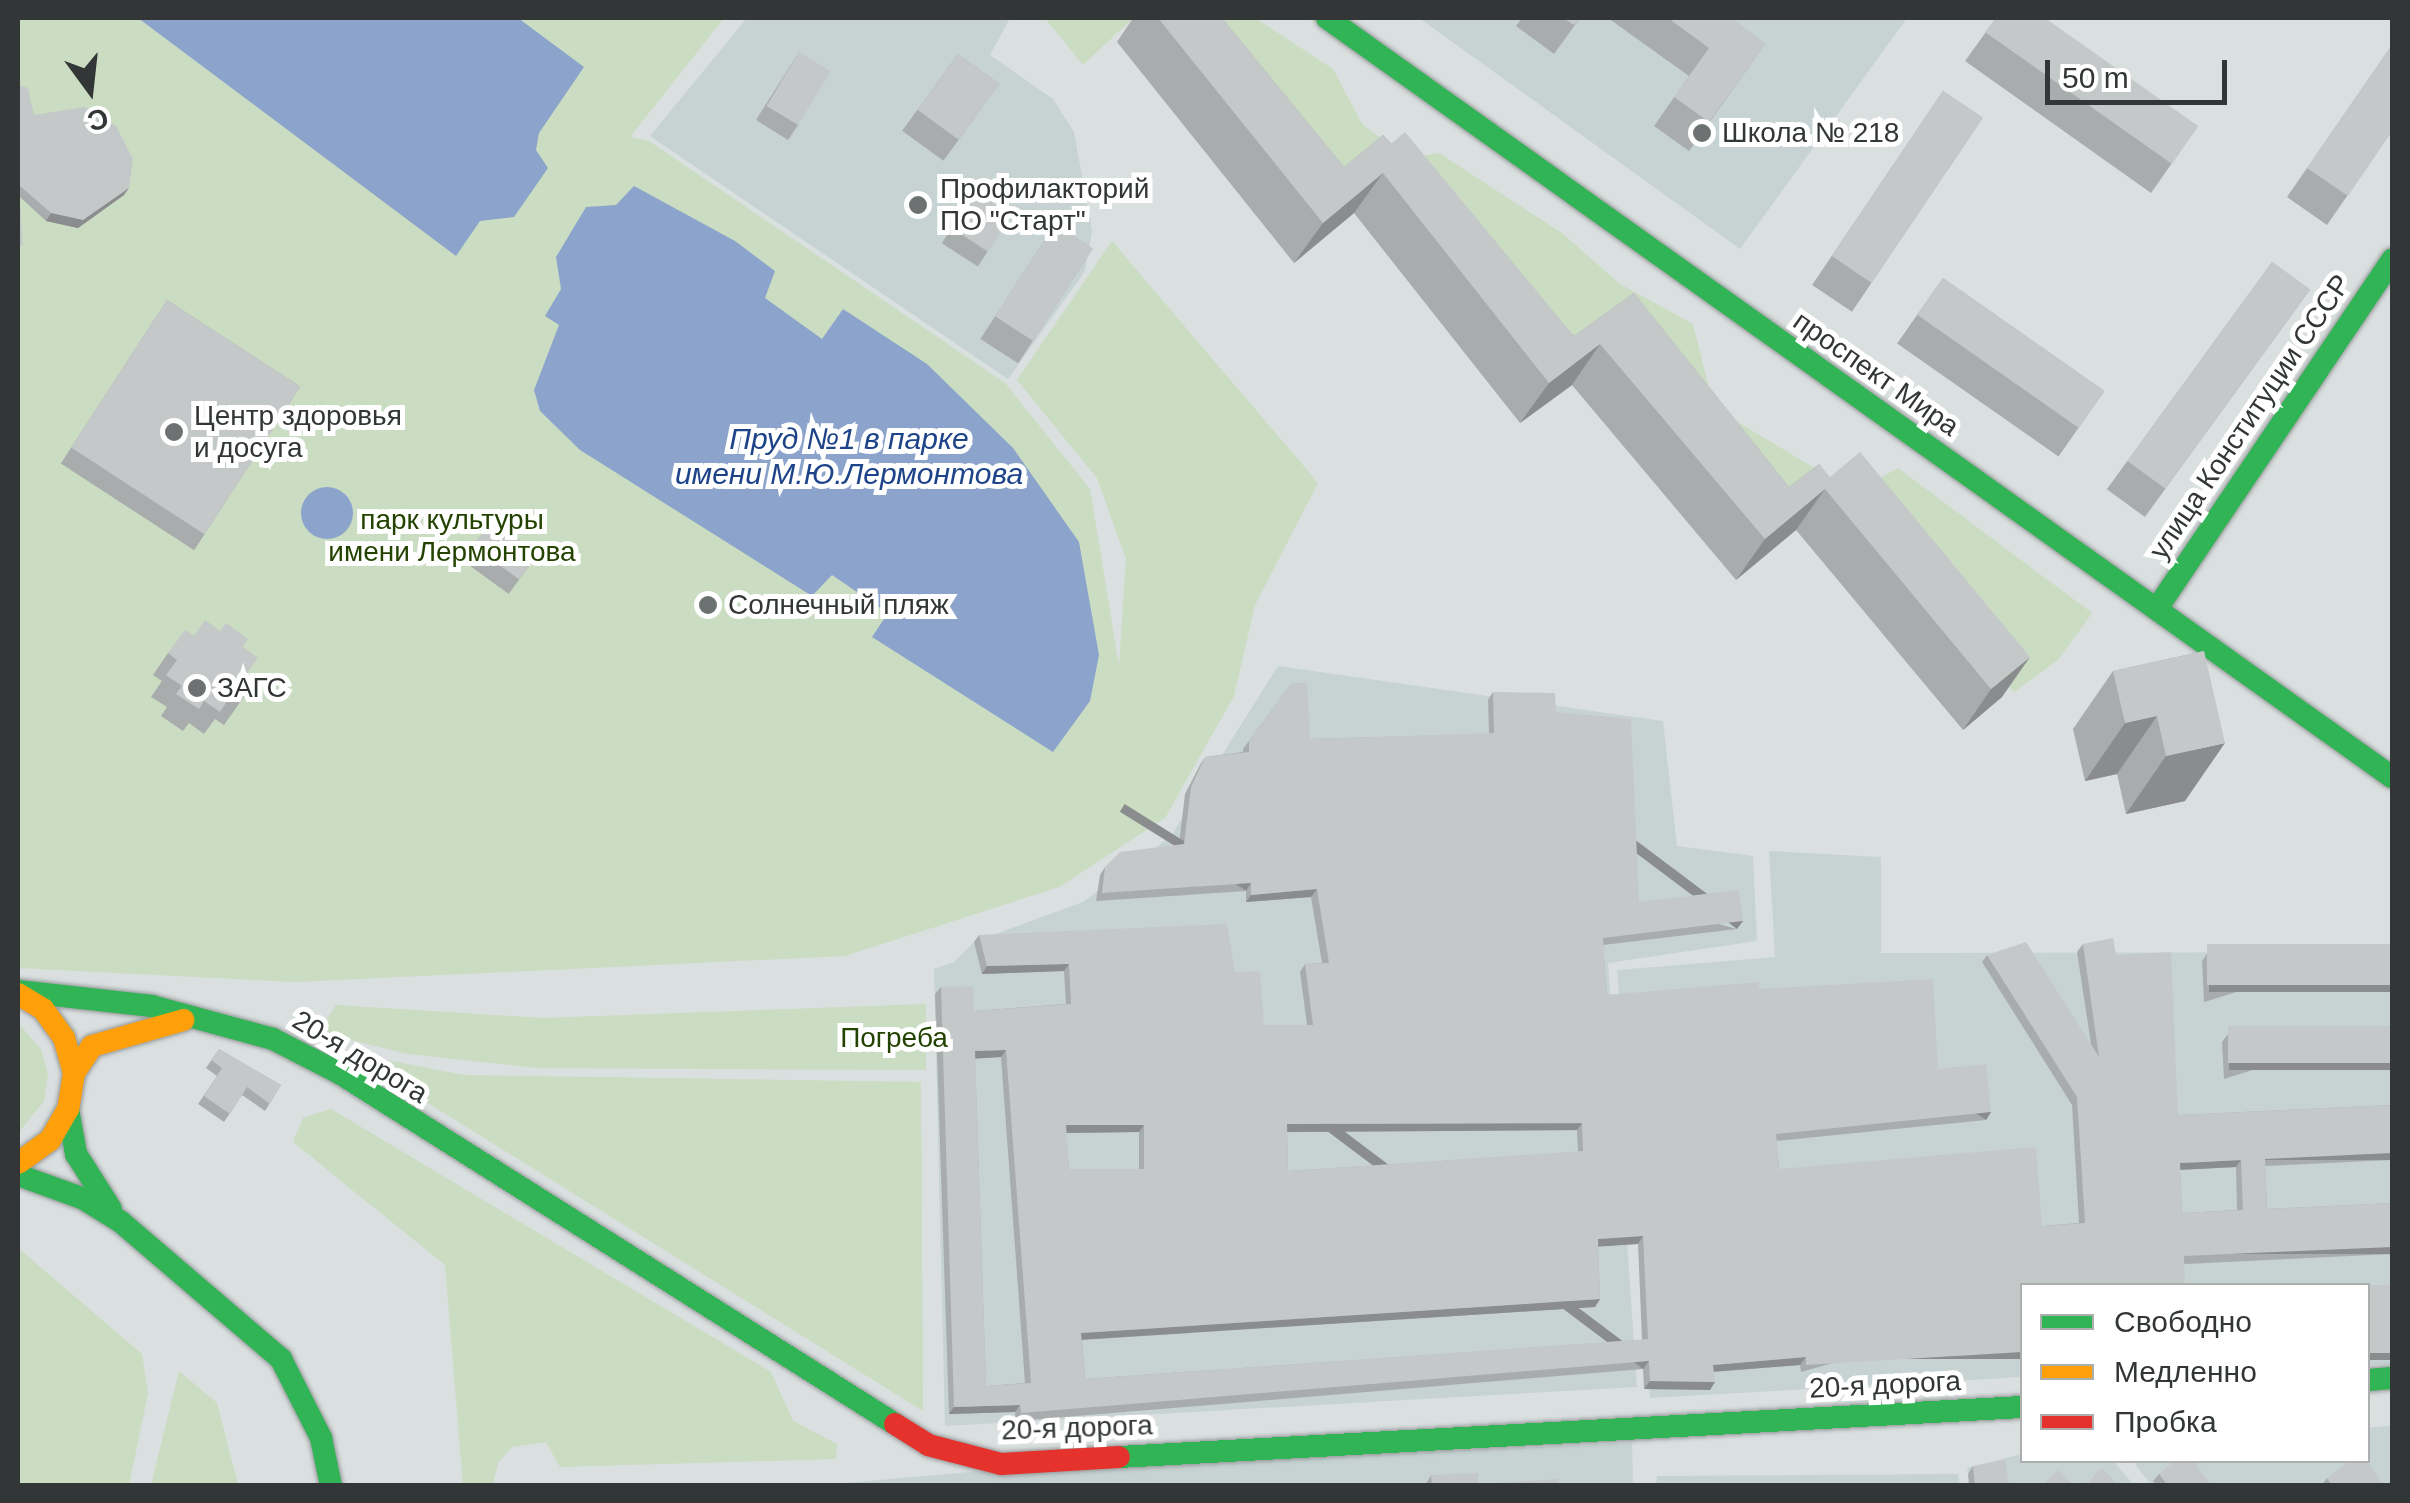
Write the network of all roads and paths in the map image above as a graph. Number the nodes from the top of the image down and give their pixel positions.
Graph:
1 (1327, 18) edge
2 (2392, 260) edge
3 (2158, 607) junction
4 (2392, 777) edge
5 (18, 993) edge
6 (194, 1018) junction
7 (74, 1073) junction
8 (68, 1109) junction
9 (18, 1162) edge
10 (18, 1176) edge
11 (121, 1222) junction
12 (2020, 1406) edge
13 (331, 1486) edge

1 - 3 main road, проспект Мира
2 - 3 main road, улица Конституции СССР
3 - 4 main road, проспект Мира
5 - 6 main road, 20-я дорога
5 - 7 main road
6 - 7 main road, 20-я дорога
6 - 12 main road, 20-я дорога
7 - 8 main road
8 - 9 main road
8 - 11 main road
10 - 11 main road
11 - 13 main road

